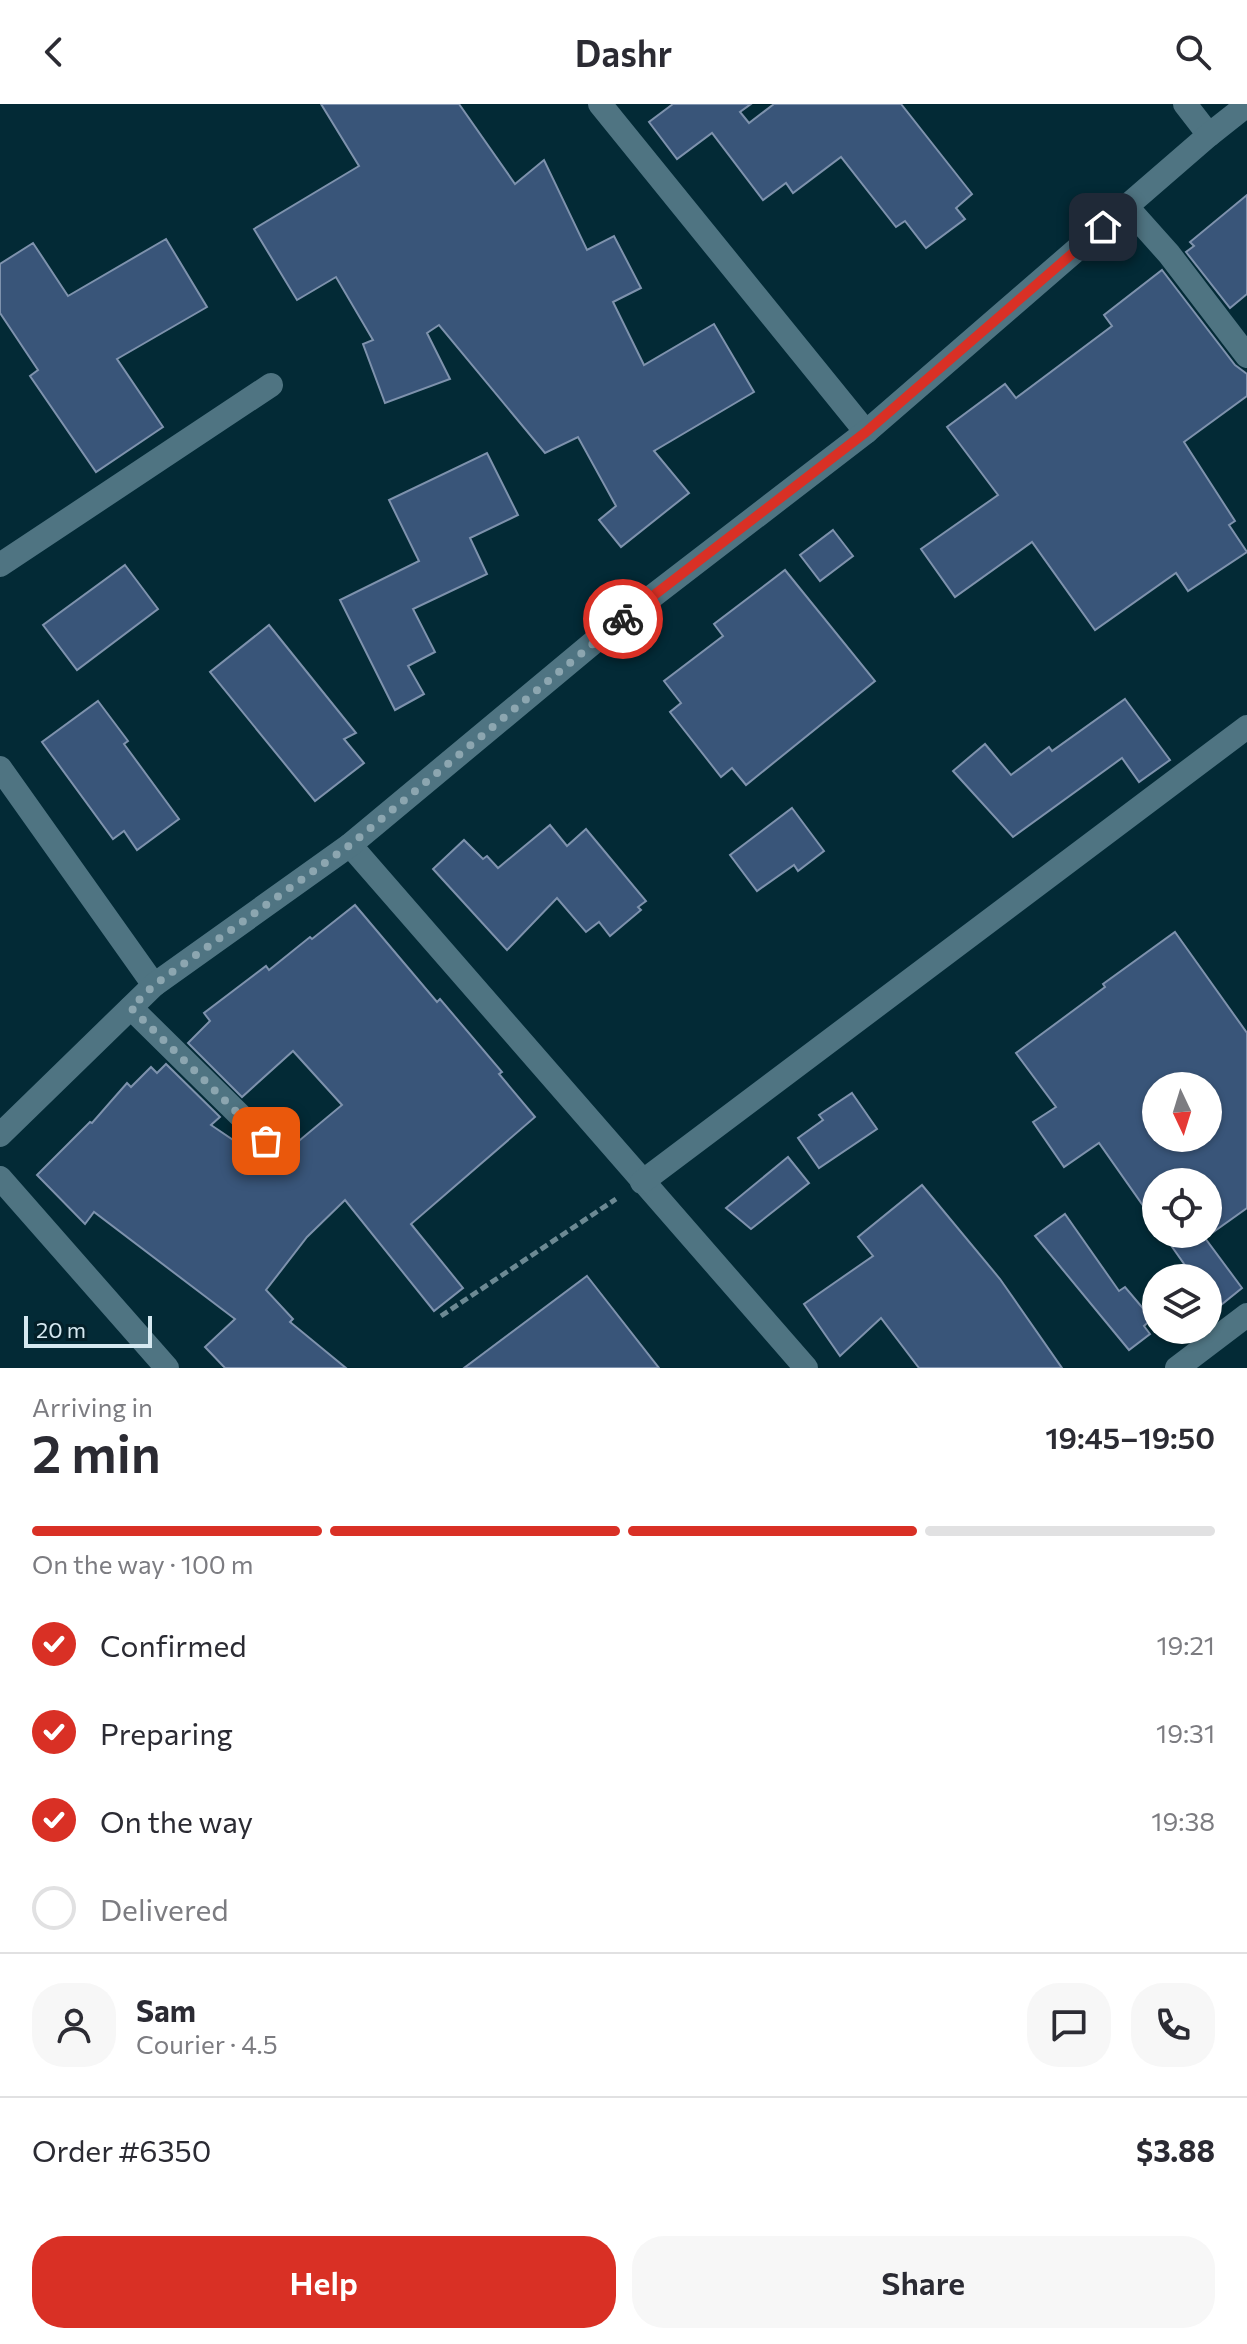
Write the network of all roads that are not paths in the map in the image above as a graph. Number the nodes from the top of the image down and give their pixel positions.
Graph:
1 (600, 104) edge
2 (1185, 104) edge
3 (1247, 105) edge
4 (1209, 135) junction
5 (1127, 207) junction
6 (1247, 356) edge
7 (271, 385) dead end
8 (866, 432) junction
9 (0, 565) edge
10 (1247, 727) edge
11 (0, 768) edge
12 (350, 845) junction
13 (154, 985) junction
14 (131, 1008) junction
15 (0, 1135) edge
16 (266, 1141) dead end
17 (0, 1178) edge
18 (642, 1182) junction
19 (1247, 1315) edge
20 (167, 1368) edge
21 (806, 1368) edge
22 (1177, 1368) edge

1 - 8 street
2 - 4 street
3 - 4 street
4 - 5 street
5 - 6 street
5 - 8 street
7 - 9 street
8 - 12 street
10 - 18 street
11 - 13 street
12 - 13 street
12 - 18 street
13 - 14 street
14 - 15 street
14 - 16 street
17 - 20 street
18 - 21 street
19 - 22 street

